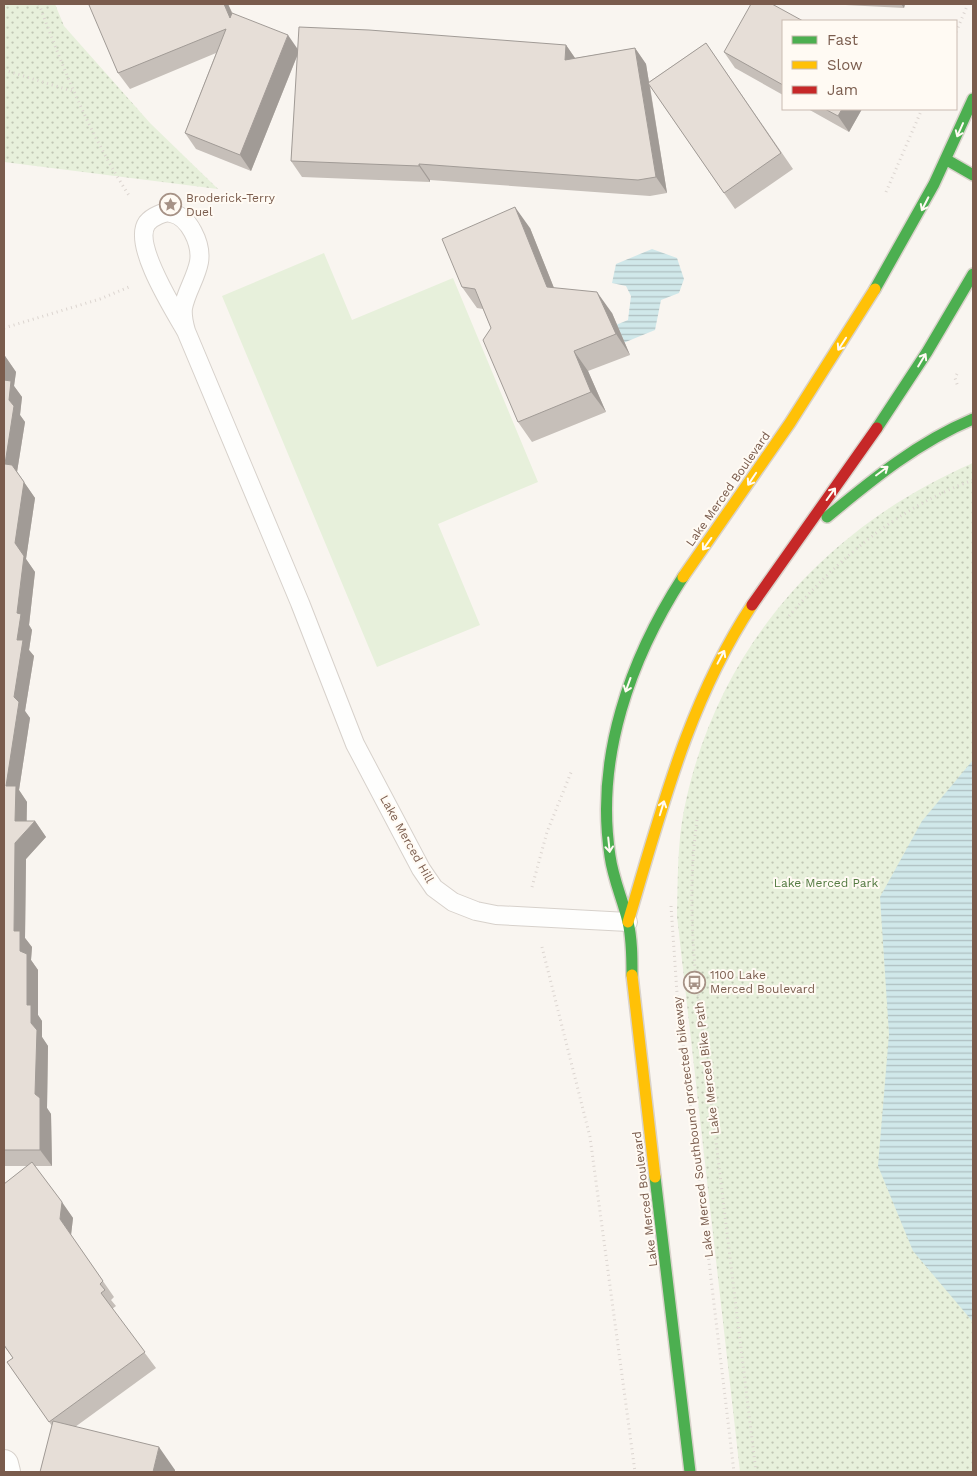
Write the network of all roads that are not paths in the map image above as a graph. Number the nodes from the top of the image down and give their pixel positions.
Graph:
1 (973, 99) edge
2 (946, 160) junction
3 (973, 175) edge
4 (973, 274) edge
5 (186, 331) junction
6 (973, 419) edge
7 (792, 547) junction
8 (628, 922) junction
9 (4, 1464) edge
10 (6, 1472) edge
11 (690, 1472) edge

1 -> 2 main road, Lake Merced Boulevard
2 - 3 main road
2 -> 8 main road, Lake Merced Boulevard
7 -> 4 main road, Lake Merced Boulevard
5 - 5 lane
5 - 8 lane, Lake Merced Hill
7 -> 6 main road
8 -> 7 main road, Lake Merced Boulevard
8 - 11 main road, Lake Merced Boulevard
9 - 10 street

